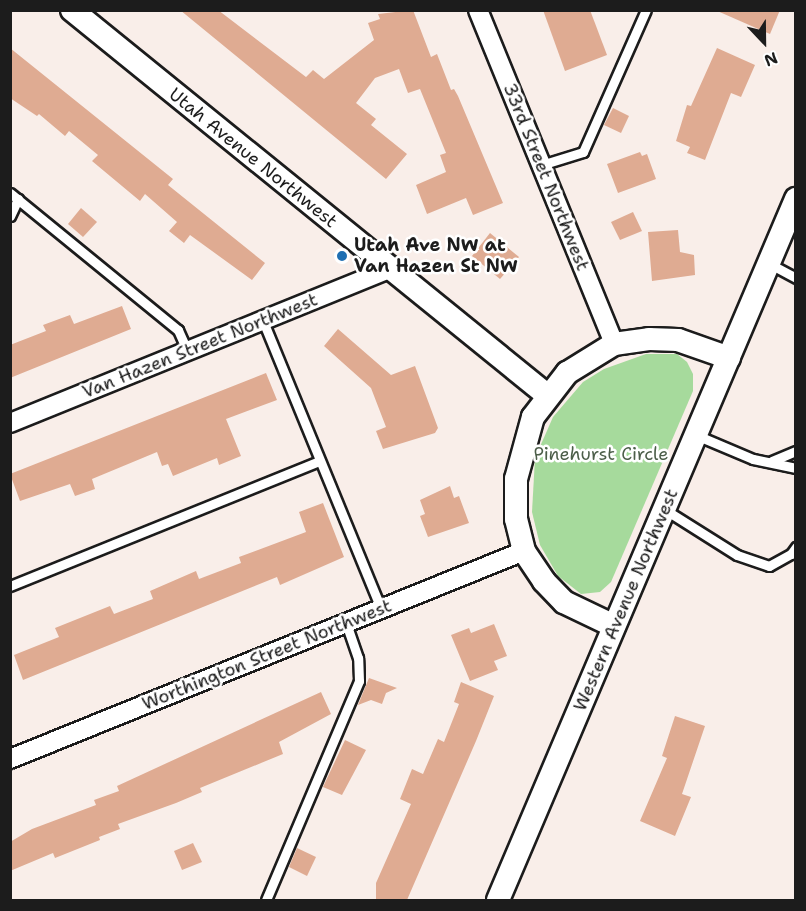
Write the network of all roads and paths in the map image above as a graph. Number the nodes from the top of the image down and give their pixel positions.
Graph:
1 (72, 10) edge
2 (478, 10) edge
3 (646, 10) edge
4 (541, 165) junction
5 (14, 196) edge
6 (795, 199) edge
7 (10, 216) edge
8 (770, 264) junction
9 (390, 269) junction
10 (795, 278) edge
11 (263, 321) junction
12 (614, 344) junction
13 (188, 352) junction
14 (729, 358) junction
15 (547, 394) junction
16 (10, 423) edge
17 (696, 435) junction
18 (795, 450) edge
19 (320, 461) junction
20 (772, 461) junction
21 (795, 468) edge
22 (664, 509) junction
23 (795, 547) edge
24 (525, 551) junction
25 (10, 586) edge
26 (381, 609) junction
27 (346, 623) junction
28 (614, 626) junction
29 (10, 759) edge
30 (266, 900) edge
31 (498, 900) edge

1 - 9 street, Utah Avenue Northwest
2 - 4 street, 33rd Street Northwest
3 - 4 lane
4 - 12 street, 33rd Street Northwest
5 - 7 lane
5 - 13 lane
6 - 8 street, Western Avenue Northwest
8 - 10 lane
8 - 14 street, Western Avenue Northwest
9 - 11 street, Van Hazen Street Northwest
9 - 15 street, Utah Avenue Northwest
11 - 13 street, Van Hazen Street Northwest
11 - 19 lane
12 - 14 street
12 - 15 street
13 - 16 street, Van Hazen Street Northwest
14 - 17 street, Western Avenue Northwest
15 - 24 street
17 - 20 lane
17 - 22 street, Western Avenue Northwest
18 - 20 lane
19 - 25 lane
19 - 26 lane
20 - 21 lane
22 - 23 lane
22 - 28 street, Western Avenue Northwest
24 - 26 street, Worthington Street Northwest
24 - 28 street
26 - 27 street, Worthington Street Northwest
27 - 29 street, Worthington Street Northwest
27 - 30 lane
28 - 31 street, Western Avenue Northwest

